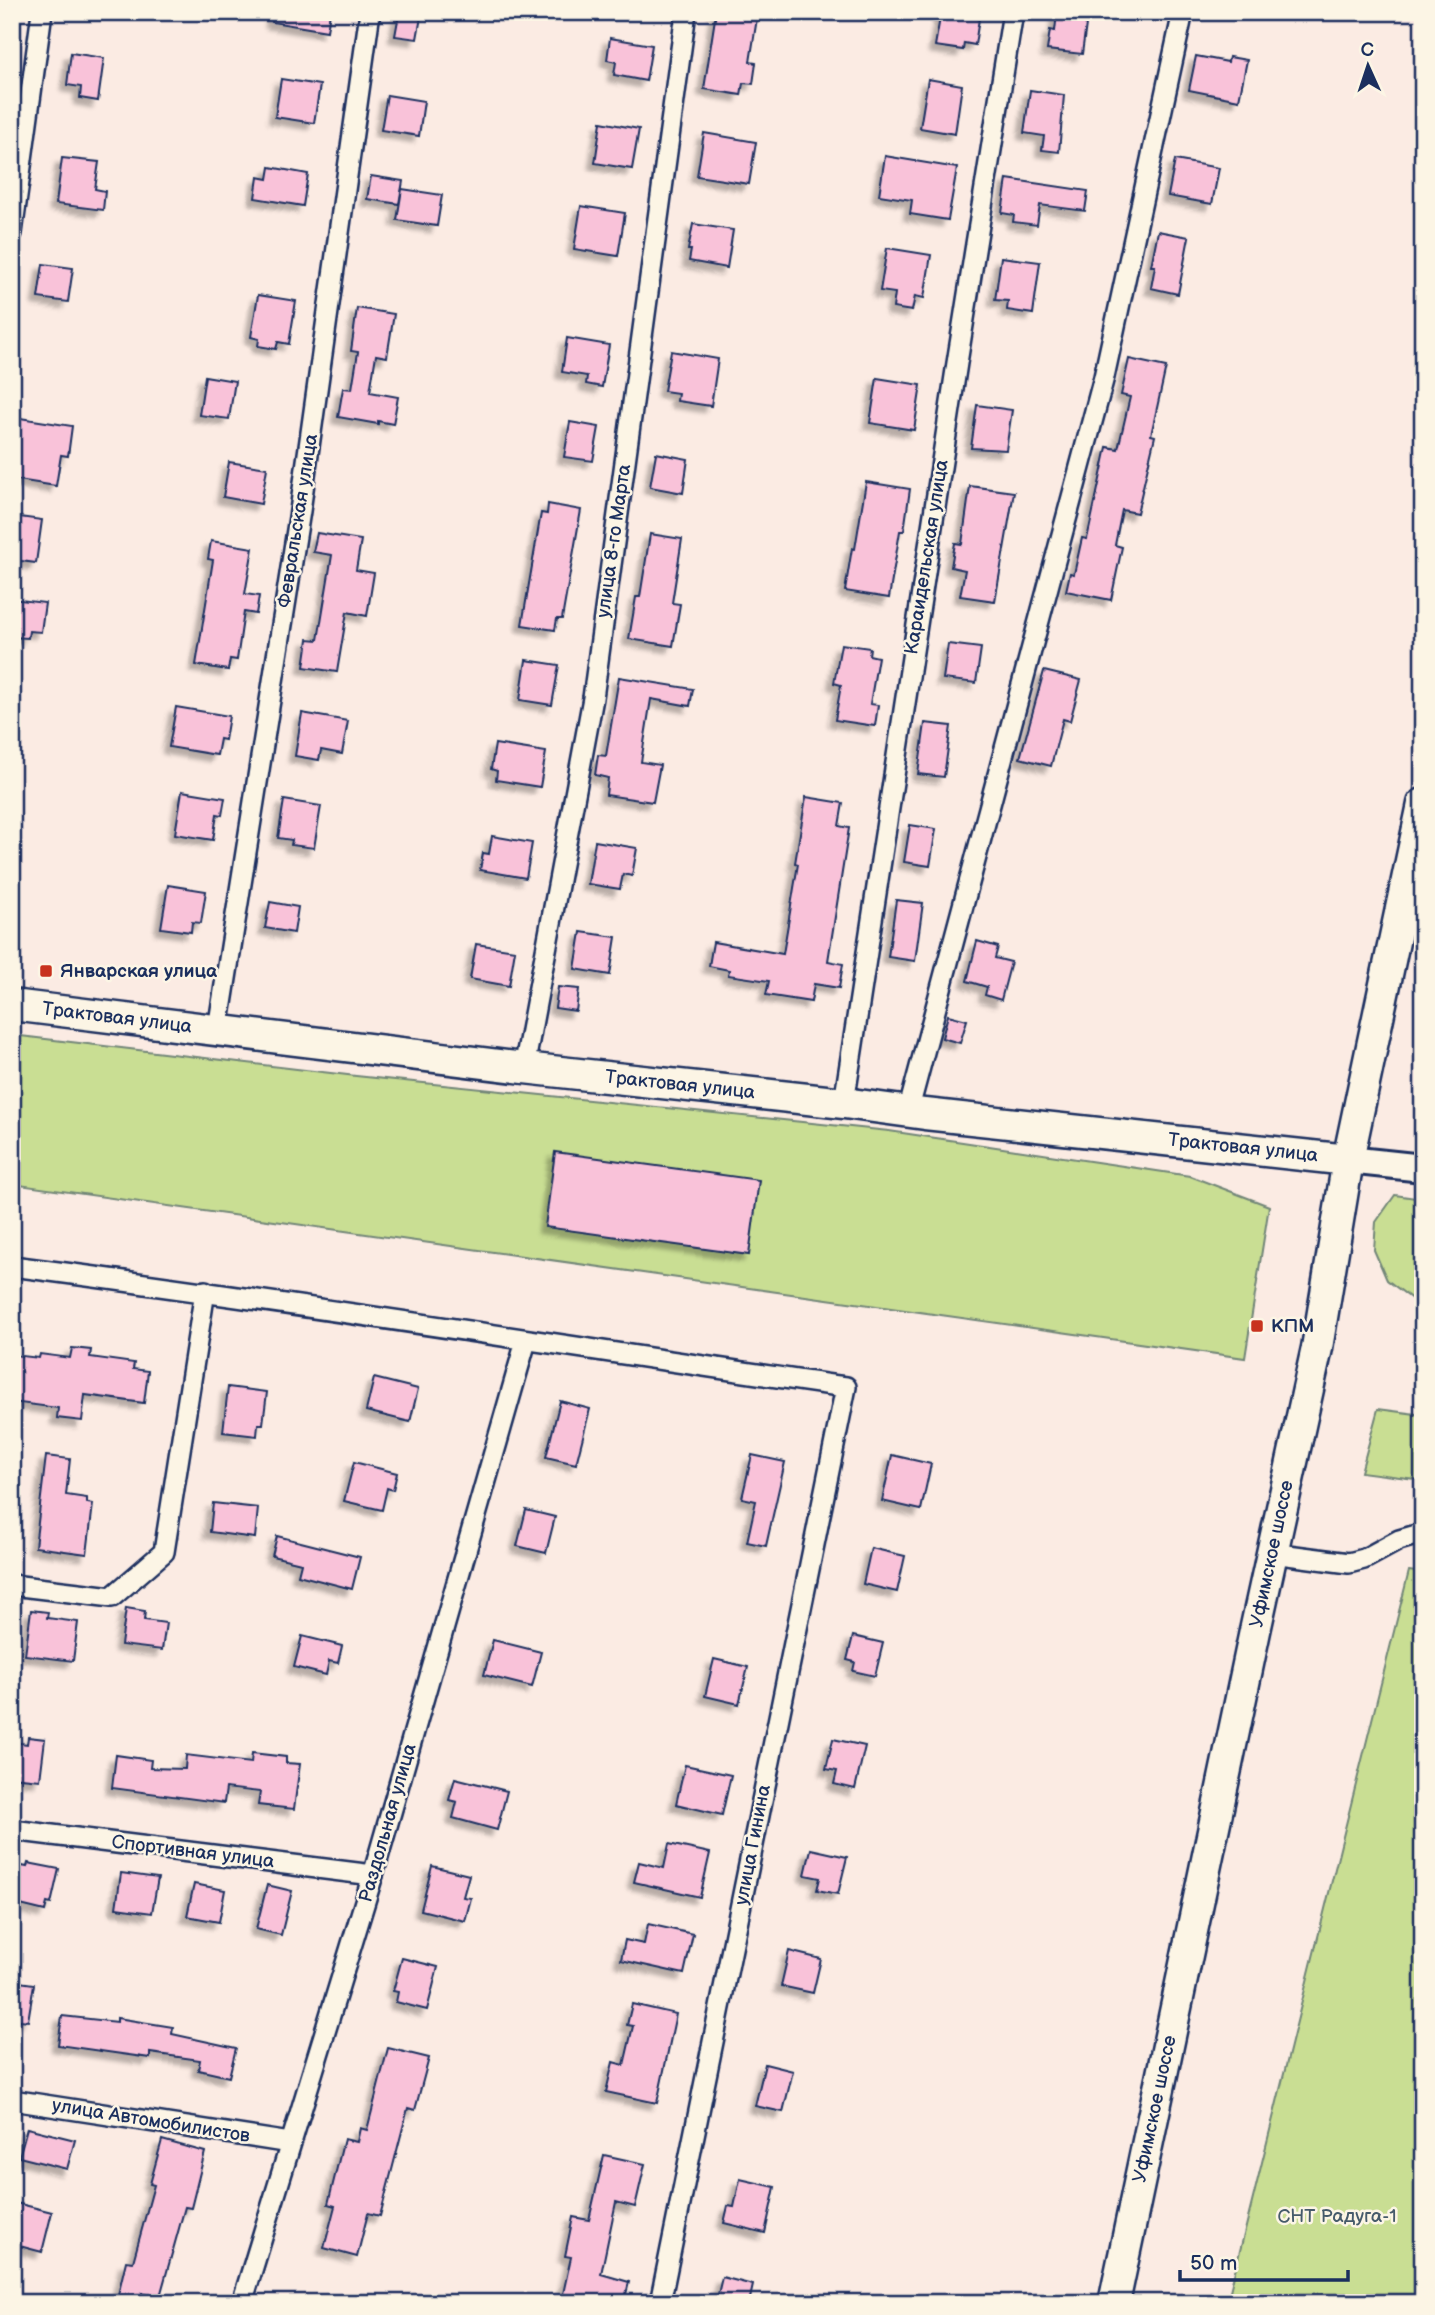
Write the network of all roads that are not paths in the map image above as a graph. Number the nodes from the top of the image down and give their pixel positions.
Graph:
1 (43, 12) edge
2 (370, 12) edge
3 (686, 12) edge
4 (1013, 12) edge
5 (1183, 12) edge
6 (12, 233) edge
7 (1423, 804) edge
8 (12, 1005) edge
9 (218, 1029) junction
10 (524, 1068) junction
11 (844, 1103) junction
12 (908, 1112) junction
13 (1348, 1160) junction
14 (1423, 1168) edge
15 (12, 1266) edge
16 (205, 1291) junction
17 (526, 1341) junction
18 (1423, 1533) edge
19 (1272, 1553) junction
20 (12, 1585) edge
21 (12, 1830) edge
22 (373, 1875) junction
23 (12, 2100) edge
24 (290, 2143) junction
25 (242, 2303) edge
26 (660, 2303) edge
27 (1114, 2303) edge

1 - 6 street
2 - 9 street, Февральская улица
3 - 10 street, улица 8-го Марта
4 - 11 street, Караидельская улица
5 - 12 street
7 - 13 main road, Уфимское шоссе
8 - 9 main road, Трактовая улица
9 - 10 main road, Трактовая улица
10 - 11 main road, Трактовая улица
11 - 12 main road, Трактовая улица
12 - 13 main road, Трактовая улица
13 - 14 main road
13 - 19 main road, Уфимское шоссе
15 - 16 street
16 - 17 street
16 - 20 street
17 - 22 street, Раздольная улица
17 - 26 street, улица Гинина
18 - 19 street
19 - 27 main road, Уфимское шоссе
21 - 22 street, Спортивная улица
22 - 24 street, Раздольная улица
23 - 24 street, улица Автомобилистов
24 - 25 street, Раздольная улица

